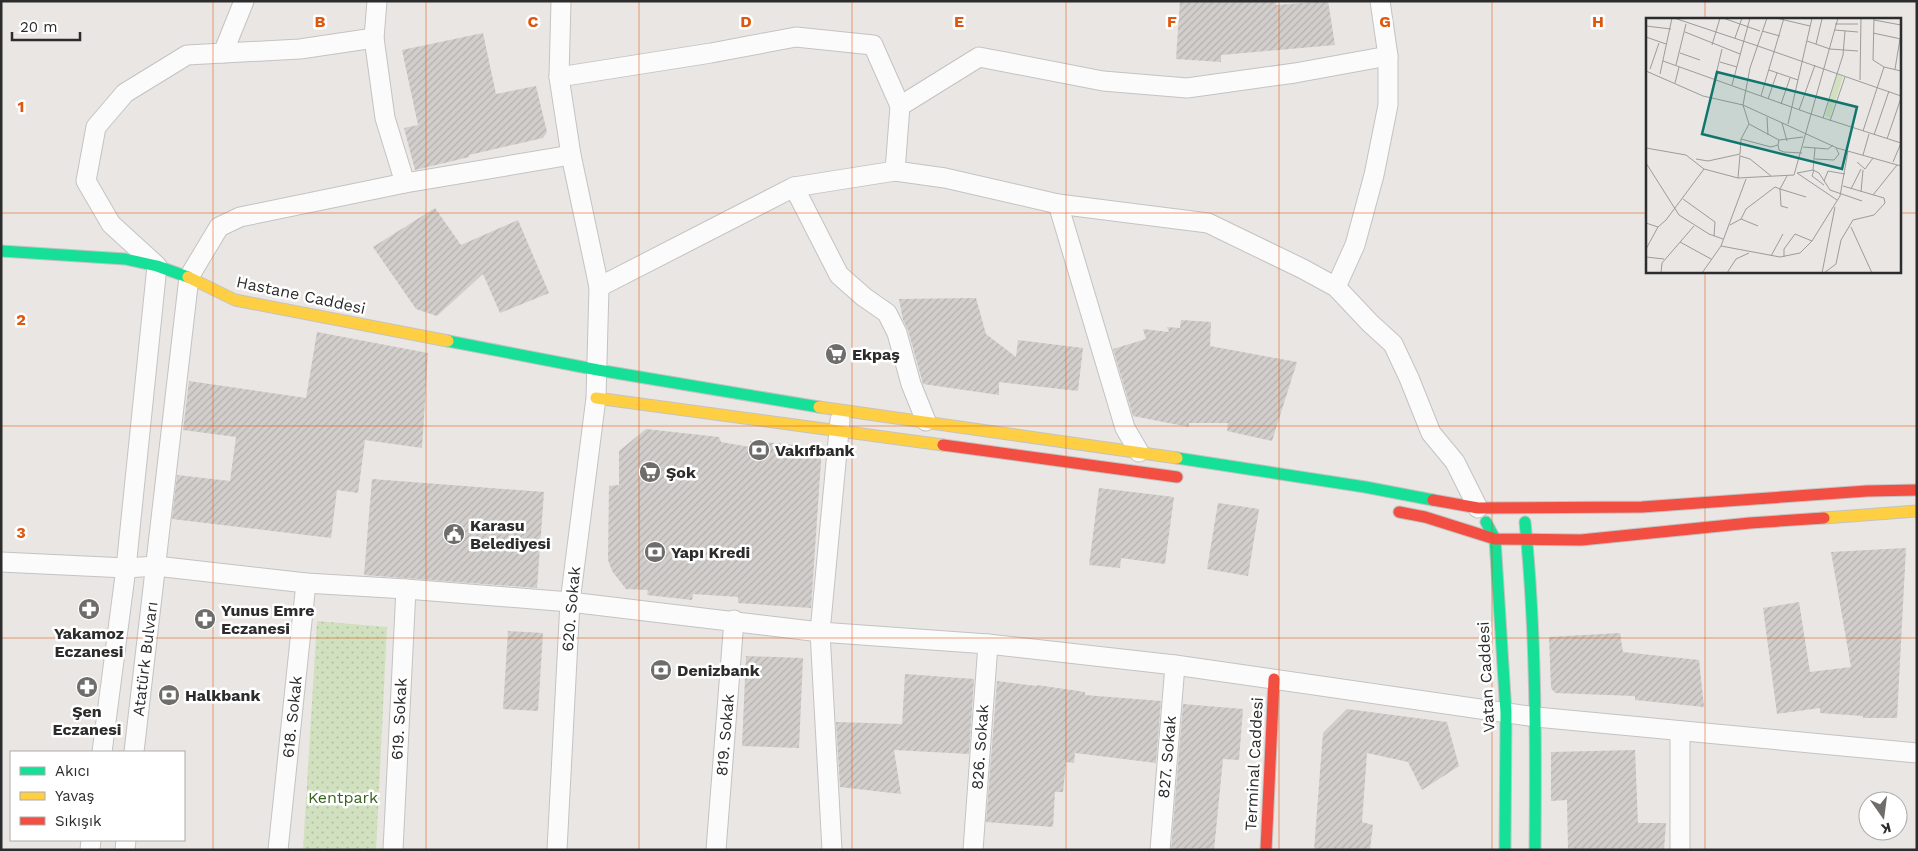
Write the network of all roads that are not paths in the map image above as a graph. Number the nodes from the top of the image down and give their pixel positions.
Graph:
1 (244, 1) edge
2 (377, 1) edge
3 (561, 1) edge
4 (1380, 1) edge
5 (374, 38) junction
6 (223, 53) junction
7 (1388, 56) junction
8 (559, 77) junction
9 (900, 106) junction
10 (571, 155) junction
11 (895, 171) junction
12 (405, 183) junction
13 (794, 187) junction
14 (1058, 204) junction
15 (1, 251) edge
16 (157, 266) junction
17 (189, 277) junction
18 (599, 287) junction
19 (1336, 287) junction
20 (598, 370) junction
21 (596, 398) junction
22 (841, 411) junction
23 (926, 422) junction
24 (838, 432) junction
25 (1139, 452) junction
26 (1186, 478) dead end
27 (1917, 490) edge
28 (1525, 507) junction
29 (1478, 508) junction
30 (1387, 510) dead end
31 (1917, 511) edge
32 (1495, 539) junction
33 (1526, 539) junction
34 (1, 562) edge
35 (156, 566) junction
36 (126, 568) junction
37 (306, 583) junction
38 (406, 589) junction
39 (570, 602) junction
40 (734, 620) junction
41 (820, 632) junction
42 (988, 644) junction
43 (1175, 665) junction
44 (1274, 679) junction
45 (1506, 713) junction
46 (1536, 717) junction
47 (1680, 731) junction
48 (102, 751) edge
49 (134, 751) edge
50 (1917, 753) edge
51 (278, 850) edge
52 (393, 850) edge
53 (557, 850) edge
54 (716, 850) edge
55 (832, 850) edge
56 (973, 850) edge
57 (1160, 850) edge
58 (1266, 850) edge
59 (1505, 850) edge
60 (1535, 850) edge
61 (1680, 850) edge

1 - 6 street
2 - 5 street
3 - 8 street, 620. Sokak
4 - 7 street
5 - 6 street
5 - 12 street
6 - 16 street
7 - 9 street
7 - 19 street
8 - 9 street
8 - 10 street, 620. Sokak
9 - 11 street
10 - 12 street
10 - 18 street, 620. Sokak
11 - 13 street
11 - 14 street
12 - 17 street
13 - 18 street
13 - 23 street
14 - 19 street
14 - 25 street
15 - 16 main road, Hastane Caddesi
16 - 17 main road, Hastane Caddesi
16 - 36 street
17 - 20 main road, Hastane Caddesi
17 - 35 street, Atatürk Bulvarı
18 - 20 street, 620. Sokak
19 - 29 street
20 - 21 street, 620. Sokak
20 - 22 main road, Hastane Caddesi
21 - 24 main road
21 - 39 street, 620. Sokak
22 - 23 main road, Hastane Caddesi
22 - 24 street
23 - 25 main road, Hastane Caddesi
24 - 26 main road
24 - 41 street
25 - 29 main road, Hastane Caddesi
27 - 28 main road, Hastane Caddesi
28 - 29 main road, Hastane Caddesi
28 - 33 main road
29 - 32 main road, Vatan Caddesi
30 - 32 main road
31 - 33 main road
32 - 33 main road
32 - 45 main road, Vatan Caddesi
33 - 46 main road
34 - 36 street
35 - 36 street
35 - 37 street
35 - 49 street, Atatürk Bulvarı
36 - 48 street
37 - 38 street
37 - 51 street, 618. Sokak
38 - 39 street
38 - 52 street, 619. Sokak
39 - 40 street
39 - 53 street, 620. Sokak
40 - 41 street
40 - 54 street, 819. Sokak
41 - 42 street
41 - 55 street
42 - 43 street
42 - 56 street, 826. Sokak
43 - 44 street
43 - 57 street, 827. Sokak
44 - 45 street
44 - 58 main road, Terminal Caddesi
45 - 46 street
45 - 59 main road, Vatan Caddesi
46 - 47 street
46 - 60 main road
47 - 50 street
47 - 61 street

